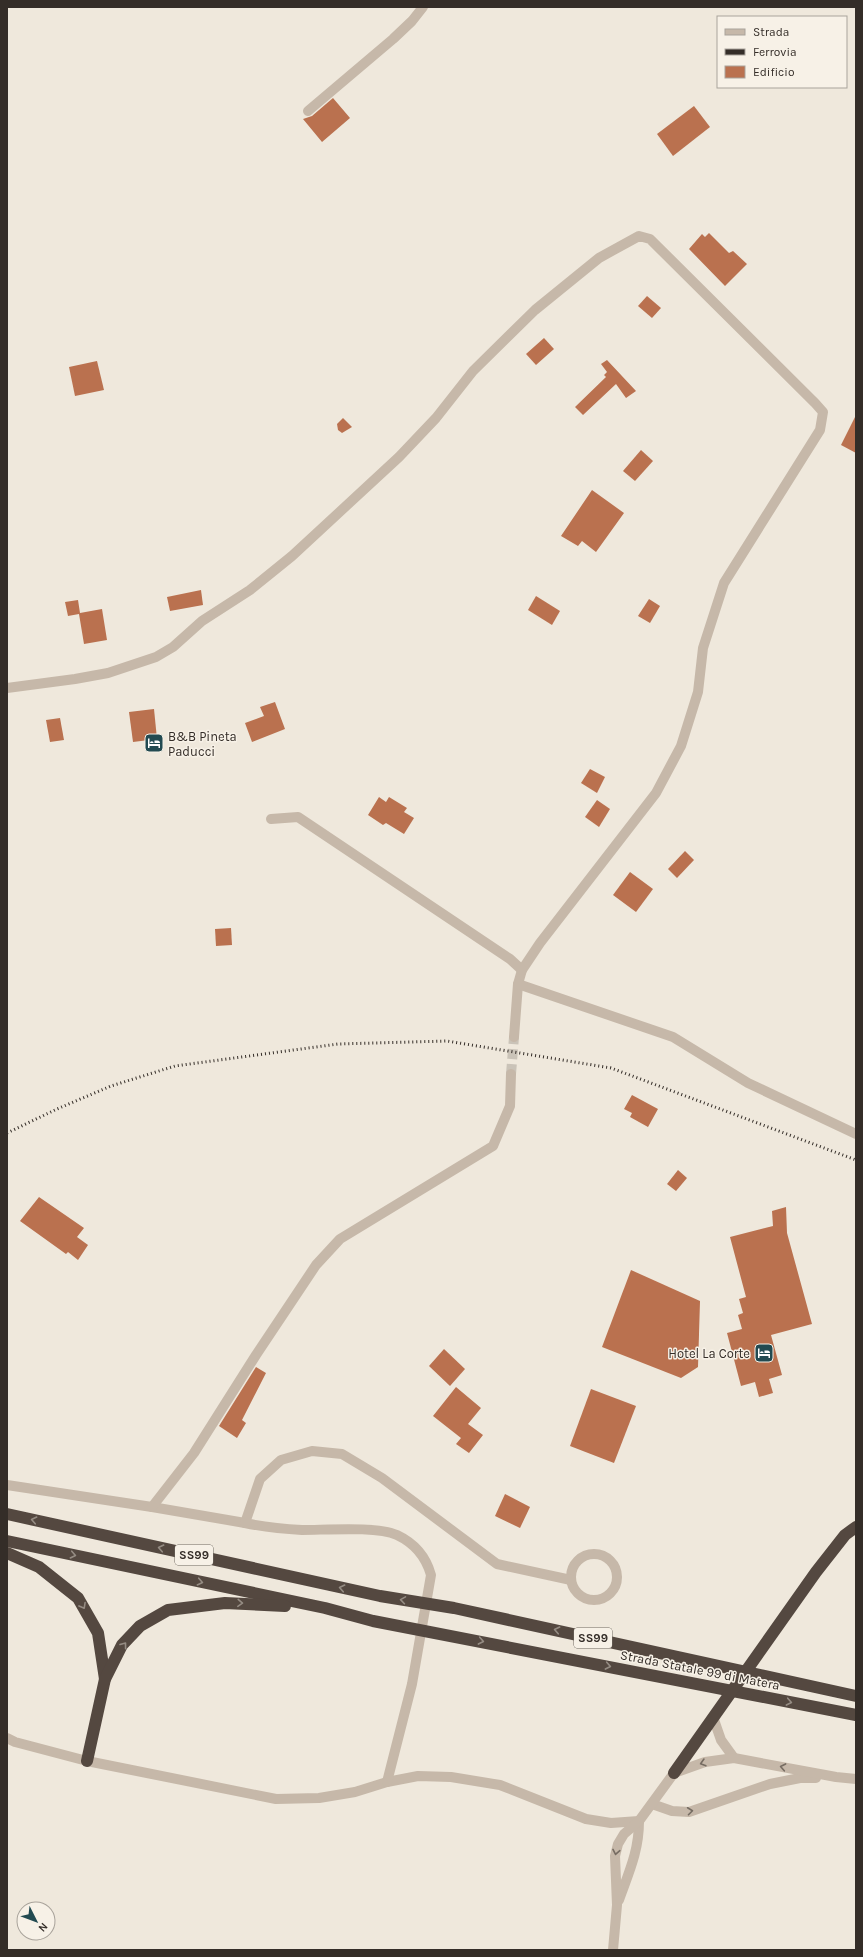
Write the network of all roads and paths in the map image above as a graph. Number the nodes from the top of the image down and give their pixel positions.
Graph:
1 (423, 7) edge
2 (308, 111) dead end
3 (7, 688) edge
4 (271, 819) dead end
5 (522, 970) junction
6 (518, 984) junction
7 (514, 1037) tunnel mouth
8 (511, 1074) tunnel mouth
9 (856, 1134) edge
10 (7, 1485) edge
11 (152, 1506) junction
12 (7, 1514) edge
13 (245, 1523) junction
14 (856, 1527) edge
15 (7, 1541) edge
16 (7, 1553) edge
17 (571, 1580) junction
18 (325, 1608) junction
19 (105, 1678) junction
20 (856, 1696) edge
21 (856, 1716) edge
22 (713, 1717) junction
23 (7, 1738) edge
24 (734, 1758) junction
25 (87, 1761) junction
26 (674, 1773) junction
27 (836, 1777) junction
28 (856, 1779) edge
29 (387, 1782) junction
30 (652, 1804) junction
31 (639, 1821) junction
32 (617, 1905) junction
33 (613, 1950) edge

1 - 2 street
3 - 5 street
4 - 5 street
5 - 6 street
6 - 7 street
6 - 9 street
8 - 11 street
10 - 11 street
11 - 13 street
20 -> 12 highway, Strada Statale 99 di Matera / SS99
13 - 17 street
13 - 29 street
14 - 22 highway
15 -> 18 highway, SS99
16 -> 19 highway
17 - 17 street
19 -> 18 highway
18 -> 21 highway, Strada Statale 99 di Matera / SS99
19 - 25 highway
22 - 24 street
22 - 26 highway
23 - 25 street
24 -> 26 street
27 -> 24 street
25 - 29 street
26 - 30 street
27 - 28 street
30 -> 27 street
29 - 31 street
30 - 31 street
31 - 32 street
31 -> 32 street
32 - 33 street

